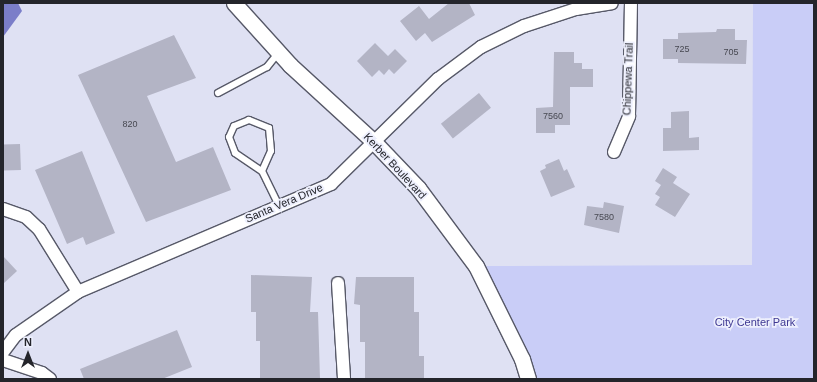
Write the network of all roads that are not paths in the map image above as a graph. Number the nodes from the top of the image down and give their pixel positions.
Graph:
1 (234, 3) edge
2 (612, 3) edge
3 (631, 3) edge
4 (279, 52) junction
5 (218, 93) dead end
6 (374, 142) junction
7 (614, 152) dead end
8 (262, 171) junction
9 (279, 206) junction
10 (3, 209) edge
11 (338, 283) dead end
12 (78, 292) junction
13 (3, 352) edge
14 (3, 360) edge
15 (50, 379) edge
16 (344, 379) edge
17 (528, 379) edge

1 - 4 street, Kerber Boulevard
2 - 6 street, Santa Vera Drive
3 - 7 street, Chippewa Trail
4 - 5 lane
4 - 6 street, Kerber Boulevard
6 - 9 street, Santa Vera Drive
6 - 17 street, Kerber Boulevard
8 - 8 lane
8 - 9 lane
9 - 12 street, Santa Vera Drive
10 - 12 street
11 - 16 street
12 - 13 street, Santa Vera Drive
14 - 15 street

